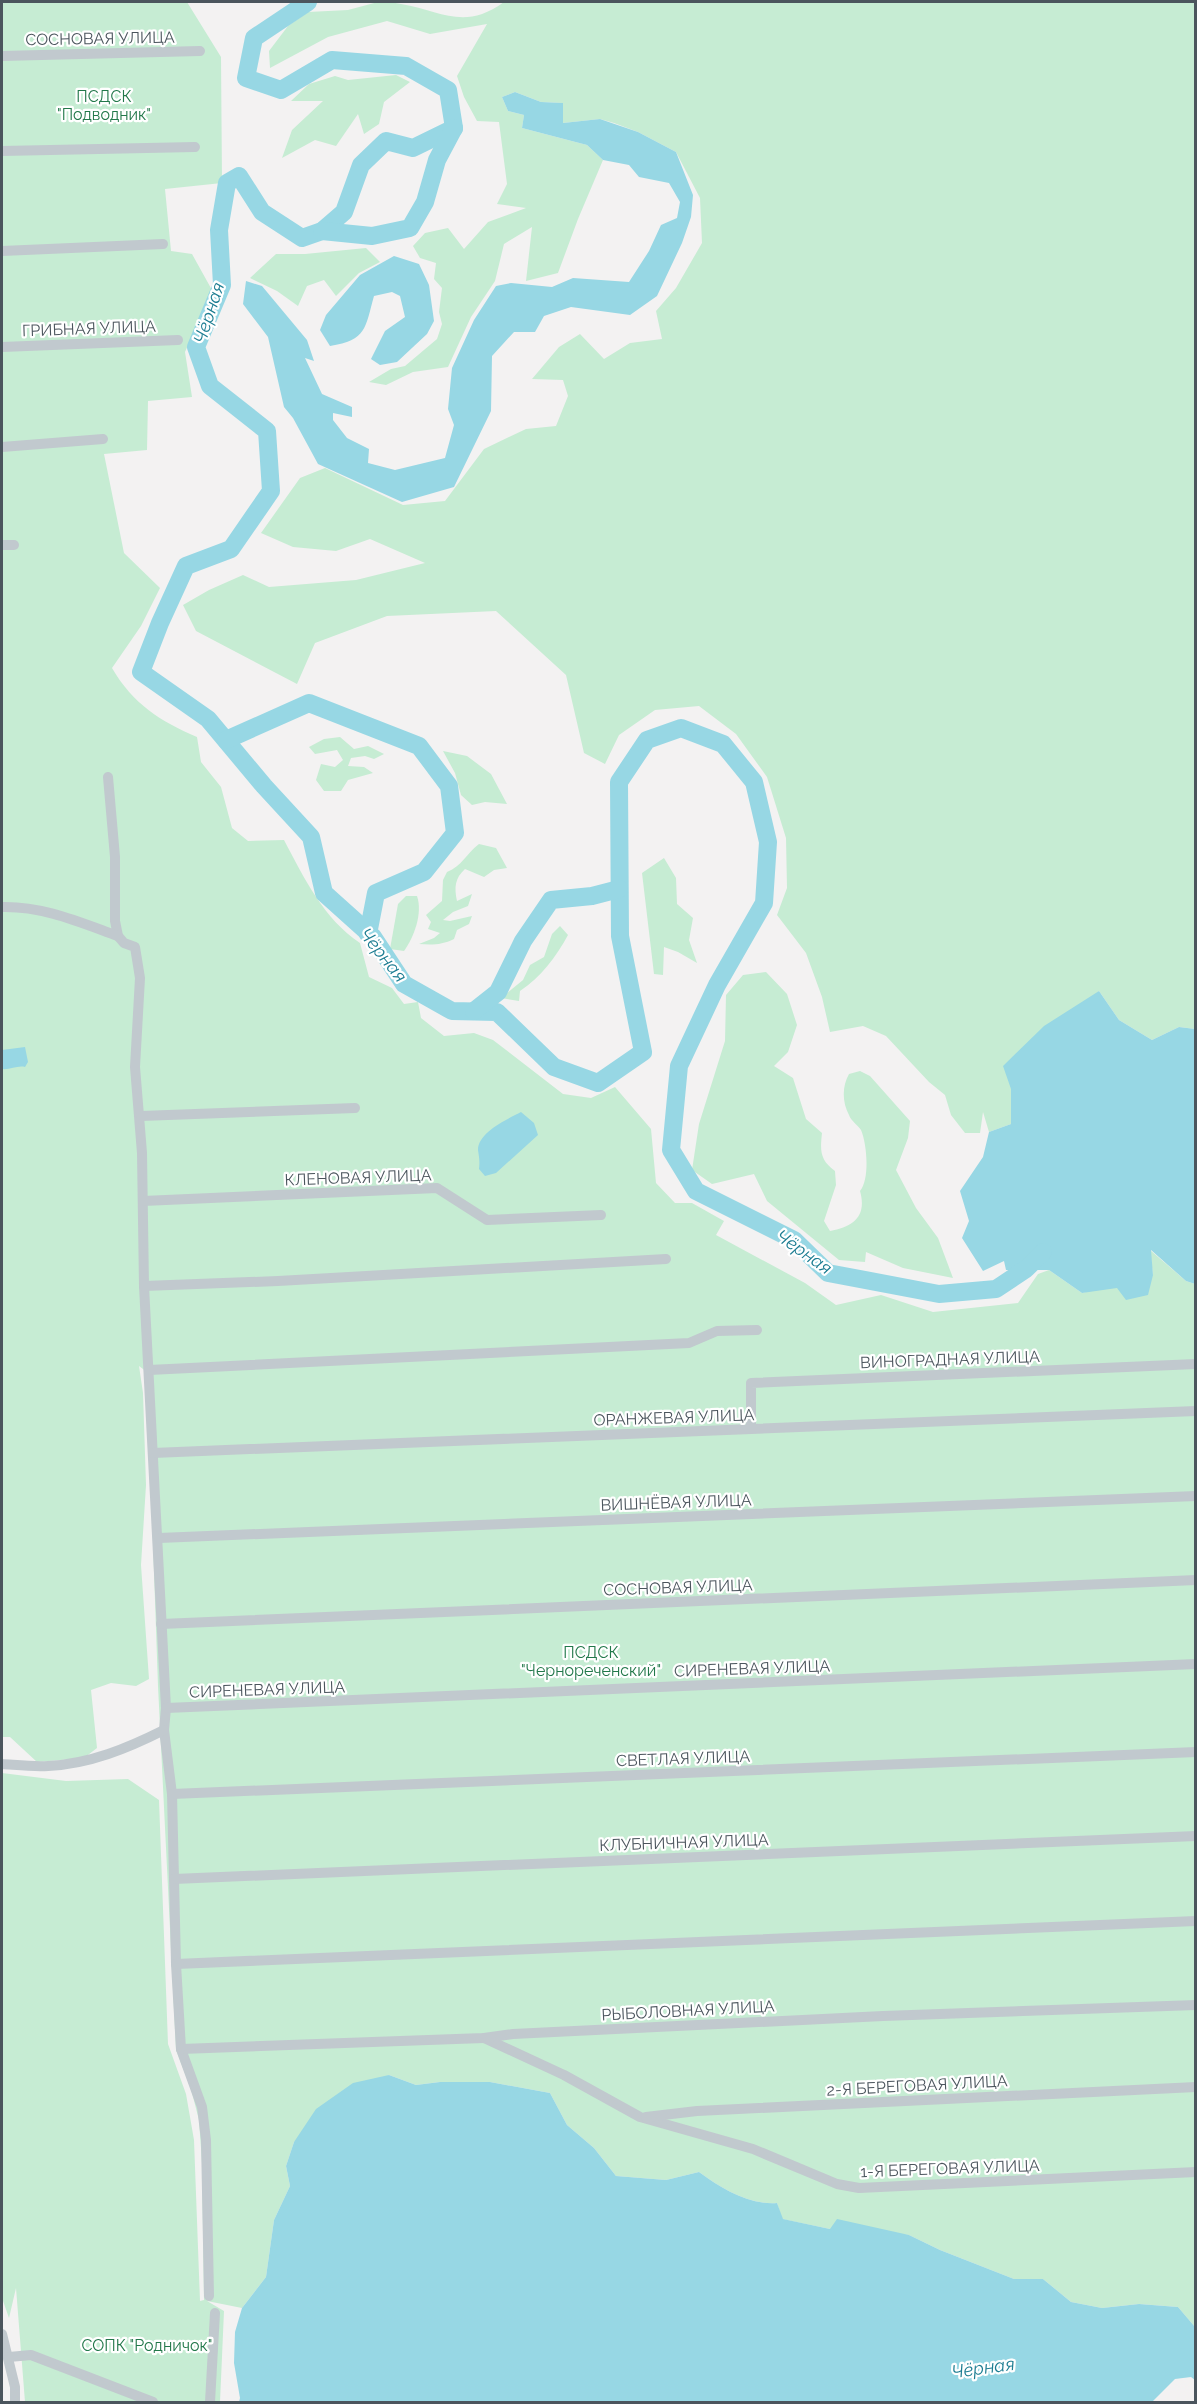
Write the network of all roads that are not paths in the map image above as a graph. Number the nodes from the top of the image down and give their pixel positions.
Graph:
1 (200, 51) dead end
2 (2, 56) edge
3 (195, 147) dead end
4 (2, 151) edge
5 (163, 244) dead end
6 (2, 251) edge
7 (178, 340) dead end
8 (2, 347) edge
9 (103, 439) dead end
10 (2, 447) edge
11 (2, 545) edge
12 (14, 545) dead end
13 (108, 777) dead end
14 (2, 907) edge
15 (118, 936) junction
16 (355, 1108) dead end
17 (141, 1116) junction
18 (143, 1201) junction
19 (601, 1215) dead end
20 (666, 1259) dead end
21 (144, 1286) junction
22 (758, 1330) dead end
23 (1196, 1364) edge
24 (149, 1370) junction
25 (1196, 1412) edge
26 (751, 1428) junction
27 (153, 1453) junction
28 (1196, 1496) edge
29 (159, 1538) junction
30 (1196, 1580) edge
31 (161, 1624) junction
32 (1196, 1664) edge
33 (166, 1708) junction
34 (164, 1730) junction
35 (1196, 1752) edge
36 (2, 1764) edge
37 (172, 1794) junction
38 (1196, 1836) edge
39 (174, 1879) junction
40 (1196, 1921) edge
41 (176, 1964) junction
42 (1196, 2005) edge
43 (484, 2038) junction
44 (181, 2049) junction
45 (1196, 2087) edge
46 (640, 2117) junction
47 (1196, 2172) edge
48 (209, 2296) dead end
49 (215, 2313) dead end
50 (2, 2334) edge
51 (9, 2357) junction
52 (15, 2403) edge
53 (153, 2403) edge
54 (210, 2403) edge

1 - 2 street, СОСНОВАЯ УЛИЦА
3 - 4 street
5 - 6 street
7 - 8 street, ГРИБНАЯ УЛИЦА
9 - 10 street
11 - 12 street
13 - 15 street
14 - 15 street
15 - 17 street
16 - 17 street
17 - 18 street
18 - 19 street, КЛЕНОВАЯ УЛИЦА
18 - 21 street
20 - 21 street
21 - 24 street
22 - 24 street
23 - 26 street, ВИНОГРАДНАЯ УЛИЦА
24 - 27 street
25 - 26 street, ОРАНЖЕВАЯ УЛИЦА
26 - 27 street, ОРАНЖЕВАЯ УЛИЦА
27 - 29 street
28 - 29 street, ВИШНЁВАЯ УЛИЦА
29 - 31 street
30 - 31 street, СОСНОВАЯ УЛИЦА
31 - 33 street
32 - 33 street, СИРЕНЕВАЯ УЛИЦА
33 - 34 street
34 - 36 street
34 - 37 street
35 - 37 street, СВЕТЛАЯ УЛИЦА
37 - 39 street
38 - 39 street, КЛУБНИЧНАЯ УЛИЦА
39 - 41 street
40 - 41 street
41 - 44 street
42 - 43 street, РЫБОЛОВНАЯ УЛИЦА
43 - 44 street, РЫБОЛОВНАЯ УЛИЦА
43 - 46 street, 1-Я БЕРЕГОВАЯ УЛИЦА
44 - 48 street
45 - 46 street, 2-Я БЕРЕГОВАЯ УЛИЦА
46 - 47 street, 1-Я БЕРЕГОВАЯ УЛИЦА
49 - 54 street
50 - 51 street
51 - 52 street
51 - 53 street

